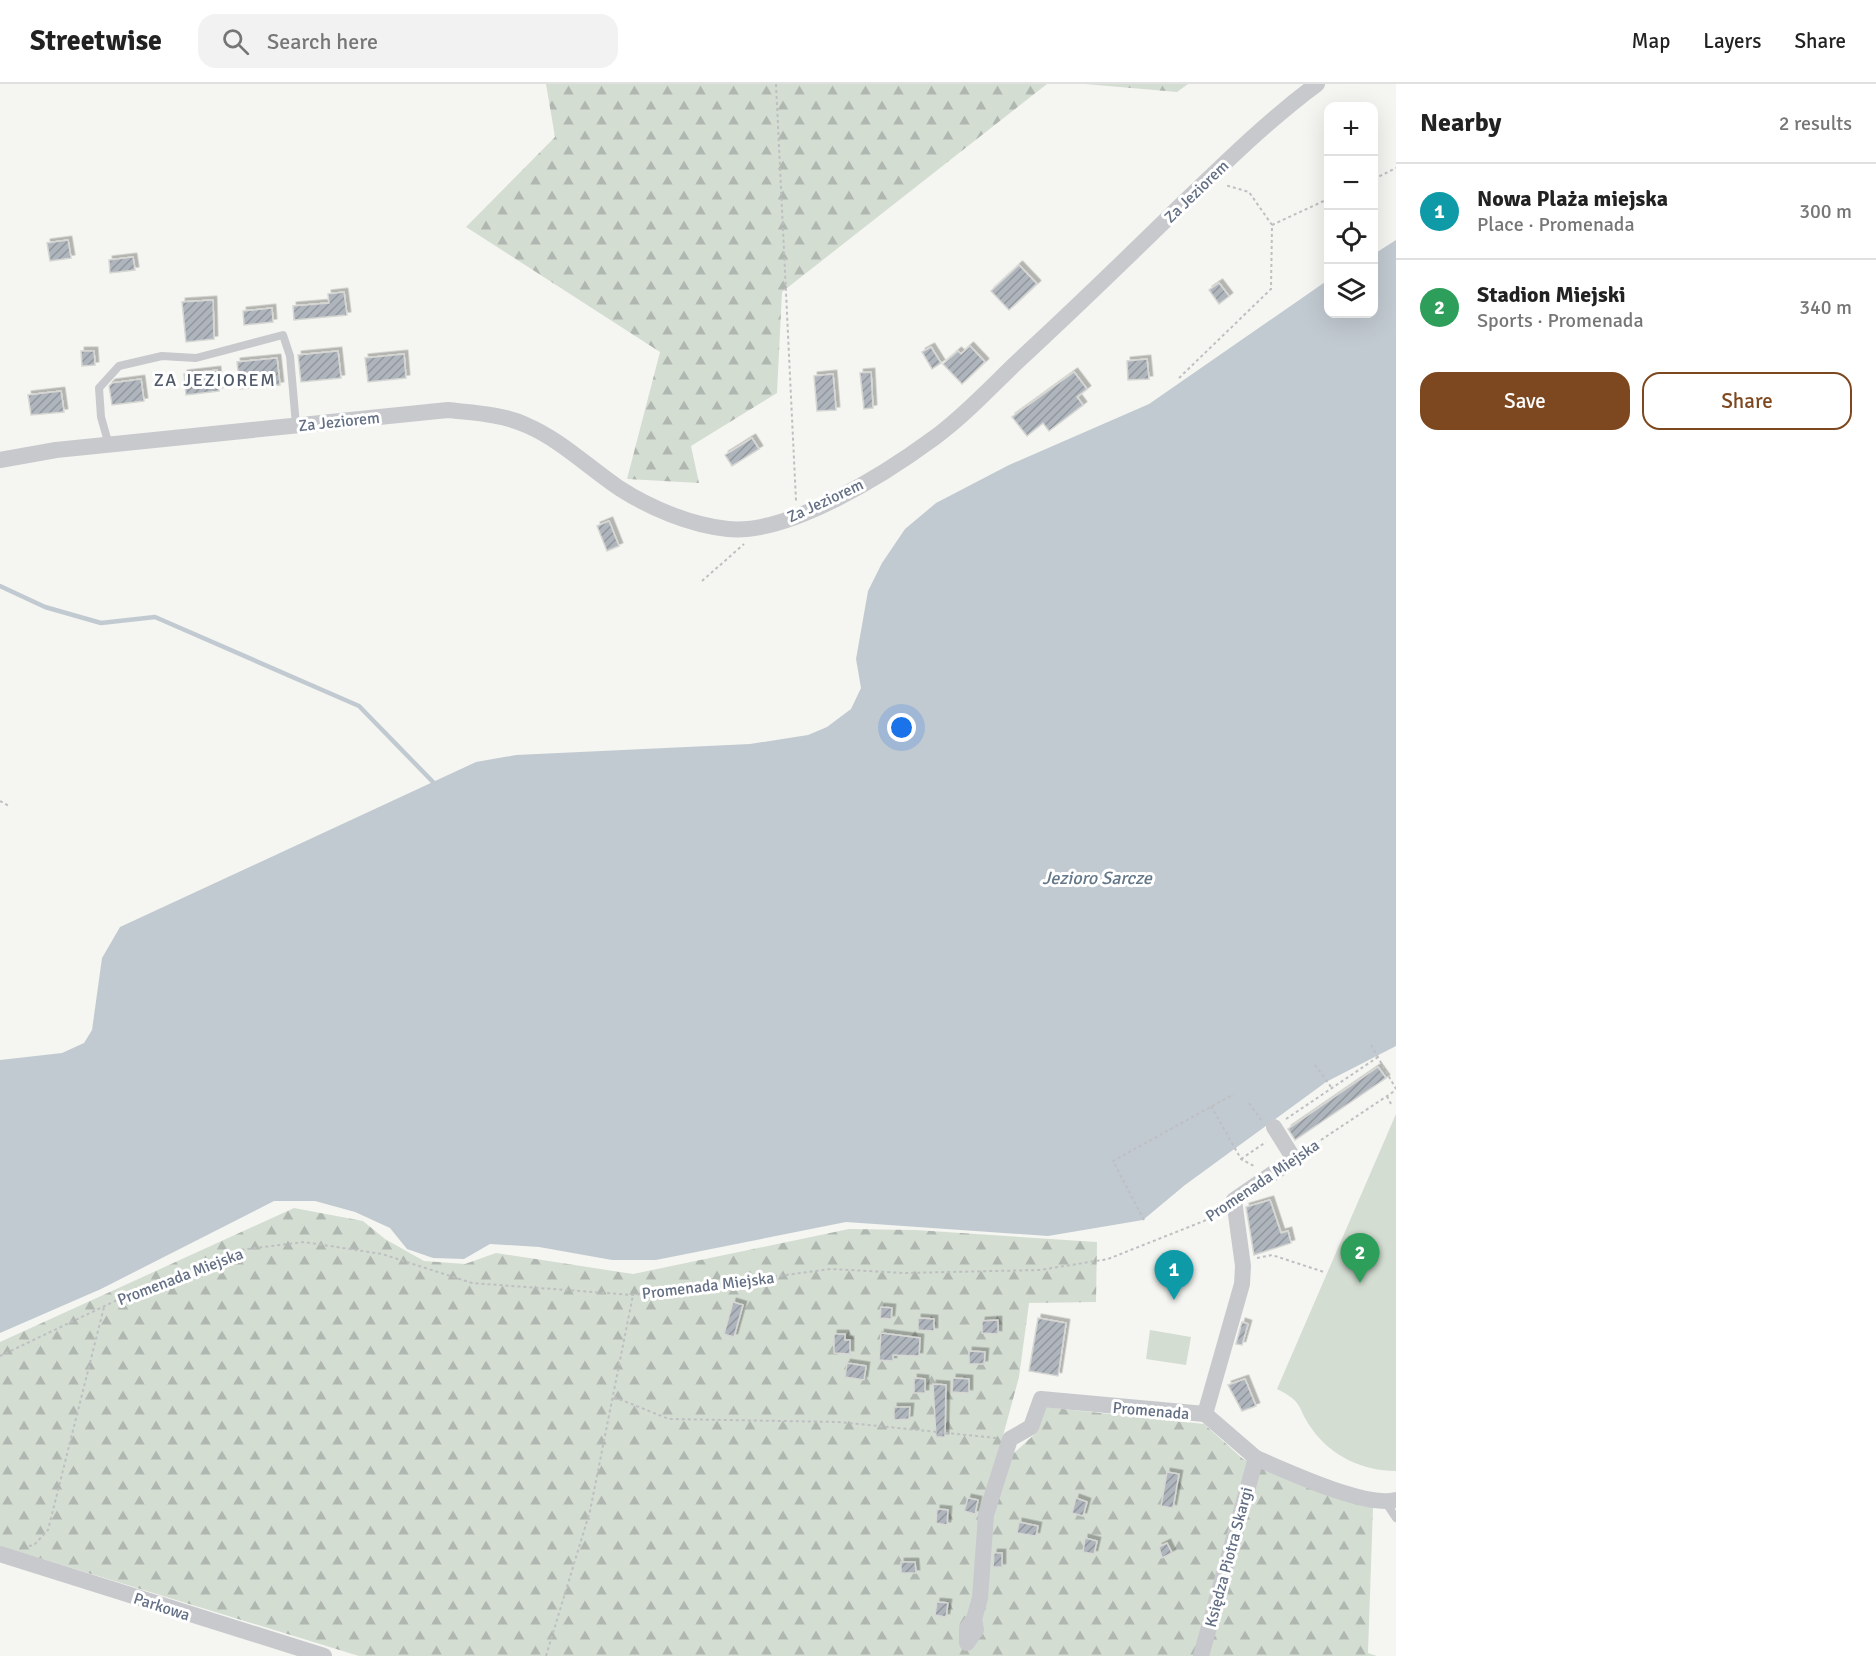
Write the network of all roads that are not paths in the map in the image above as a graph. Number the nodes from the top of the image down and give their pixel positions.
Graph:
1 (1317, 84) edge
2 (296, 425) junction
3 (109, 445) junction
4 (0, 460) edge
5 (1276, 1130) road end
6 (1234, 1200) joint
7 (1205, 1414) junction
8 (1256, 1458) junction
9 (1391, 1501) edge
10 (1396, 1518) edge
11 (0, 1554) edge
12 (965, 1649) edge
13 (324, 1656) edge
14 (1201, 1656) edge

1 - 2 street, Za Jeziorem
2 - 3 street, Za Jeziorem
2 - 3 lane
3 - 4 street, Za Jeziorem
5 - 6 street, Promenada Miejska
6 - 7 street, Promenada
7 - 8 street
7 - 12 street, Promenada
8 - 9 street
8 - 14 street, Księdza Piotra Skargi
9 - 10 lane
11 - 13 street, Parkowa

